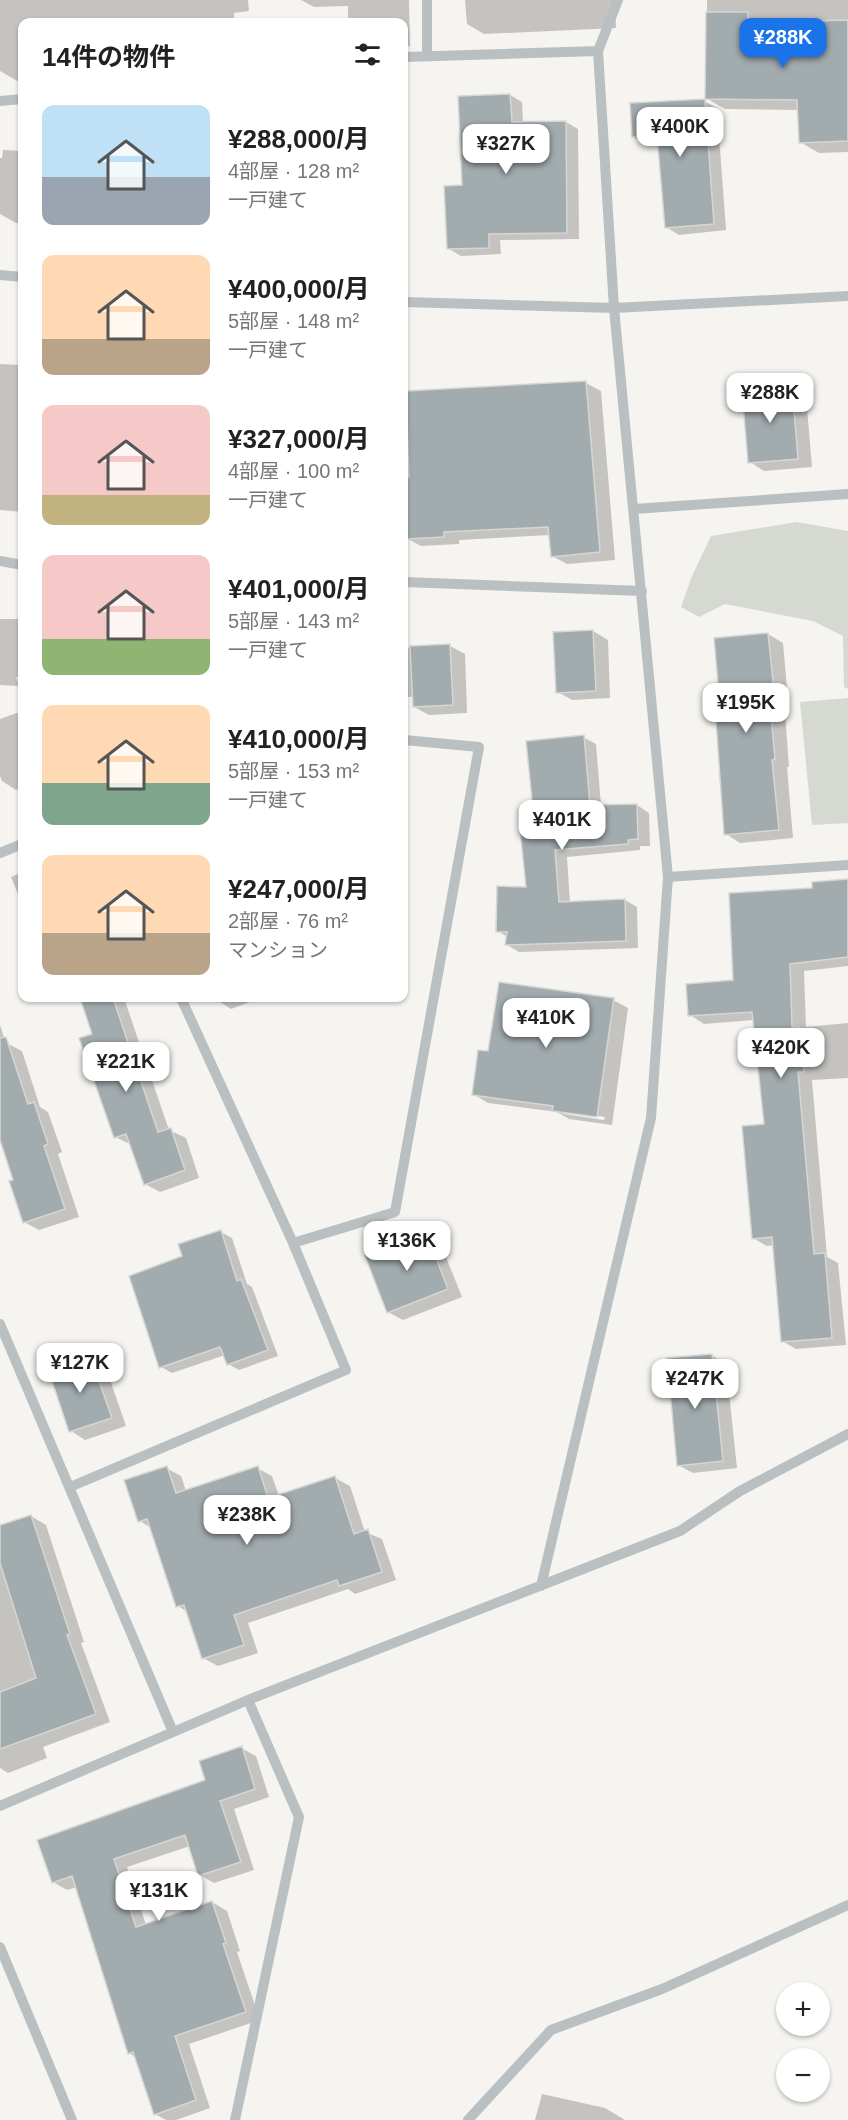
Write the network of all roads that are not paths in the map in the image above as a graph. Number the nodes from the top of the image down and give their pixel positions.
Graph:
1 (427, 0) edge
2 (618, 0) edge
3 (598, 51) junction
4 (427, 55) junction
5 (408, 57) edge
6 (18, 99) edge
7 (0, 101) edge
8 (0, 275) edge
9 (18, 277) edge
10 (848, 296) edge
11 (408, 302) edge
12 (614, 308) junction
13 (848, 494) edge
14 (634, 509) junction
15 (0, 561) edge
16 (18, 564) edge
17 (408, 582) edge
18 (642, 591) junction
19 (408, 740) edge
20 (18, 845) edge
21 (0, 853) edge
22 (848, 865) edge
23 (668, 876) junction
24 (183, 1002) edge
25 (293, 1243) junction
26 (0, 1324) edge
27 (848, 1434) edge
28 (70, 1487) junction
29 (541, 1586) junction
30 (248, 1700) junction
31 (173, 1732) junction
32 (0, 1806) edge
33 (848, 1905) edge
34 (0, 1947) edge
35 (72, 2120) edge
36 (235, 2120) edge
37 (468, 2120) edge

1 - 4 street
2 - 3 street
3 - 4 street
3 - 12 street
4 - 5 street
6 - 7 street
8 - 9 street
10 - 12 street
11 - 12 street
12 - 14 street
13 - 14 street
14 - 18 street
15 - 16 street
17 - 18 street
18 - 23 street
19 - 25 street
20 - 21 street
22 - 23 street
23 - 29 street
24 - 25 street
25 - 28 street
26 - 28 street
27 - 29 street
28 - 31 street
29 - 30 street
30 - 31 street
30 - 36 street
31 - 32 street
33 - 37 street
34 - 35 street

